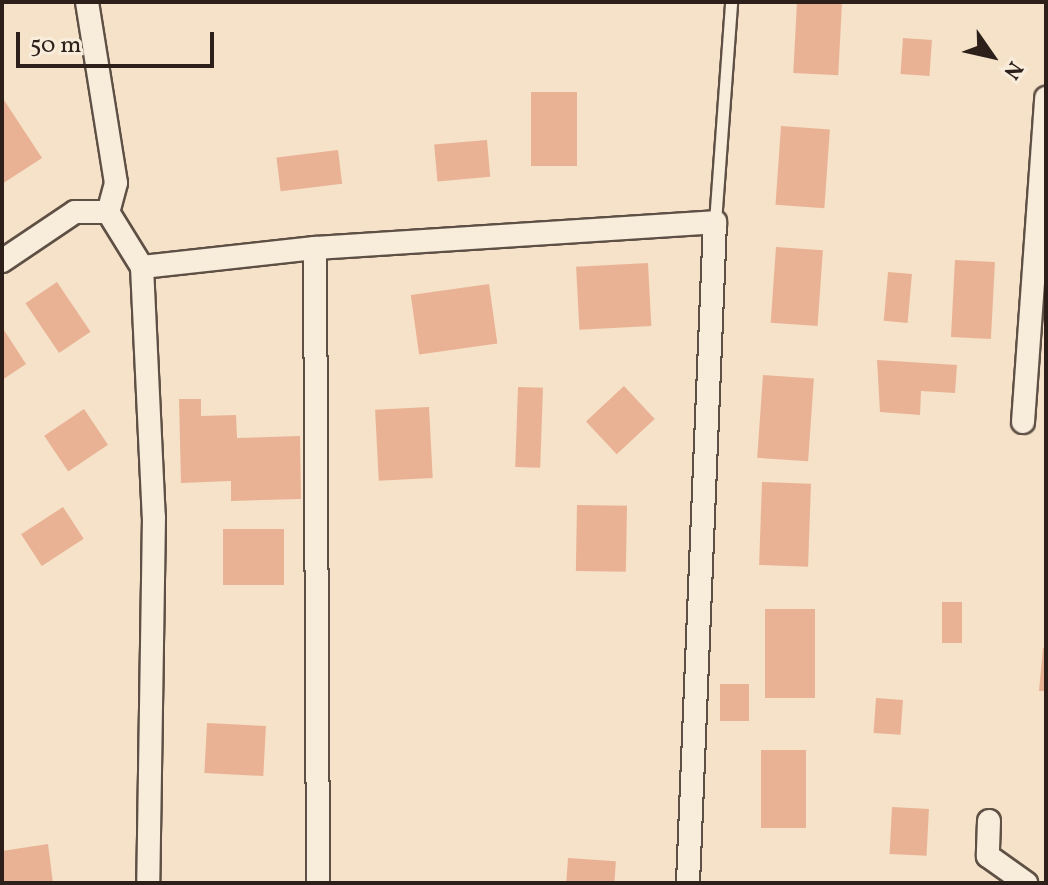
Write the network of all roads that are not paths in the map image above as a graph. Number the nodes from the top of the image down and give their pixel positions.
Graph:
1 (87, 2) edge
2 (731, 2) edge
3 (1046, 98) edge
4 (108, 212) junction
5 (715, 222) junction
6 (315, 248) junction
7 (2, 261) edge
8 (142, 267) junction
9 (1023, 422) dead end
10 (989, 821) dead end
11 (148, 883) edge
12 (318, 883) edge
13 (688, 883) edge
14 (1026, 883) edge

1 - 4 street
2 - 5 lane
3 - 9 street
4 - 7 street
4 - 8 street
5 - 6 street
5 - 13 street
6 - 8 street
6 - 12 street
8 - 11 street
10 - 14 street

